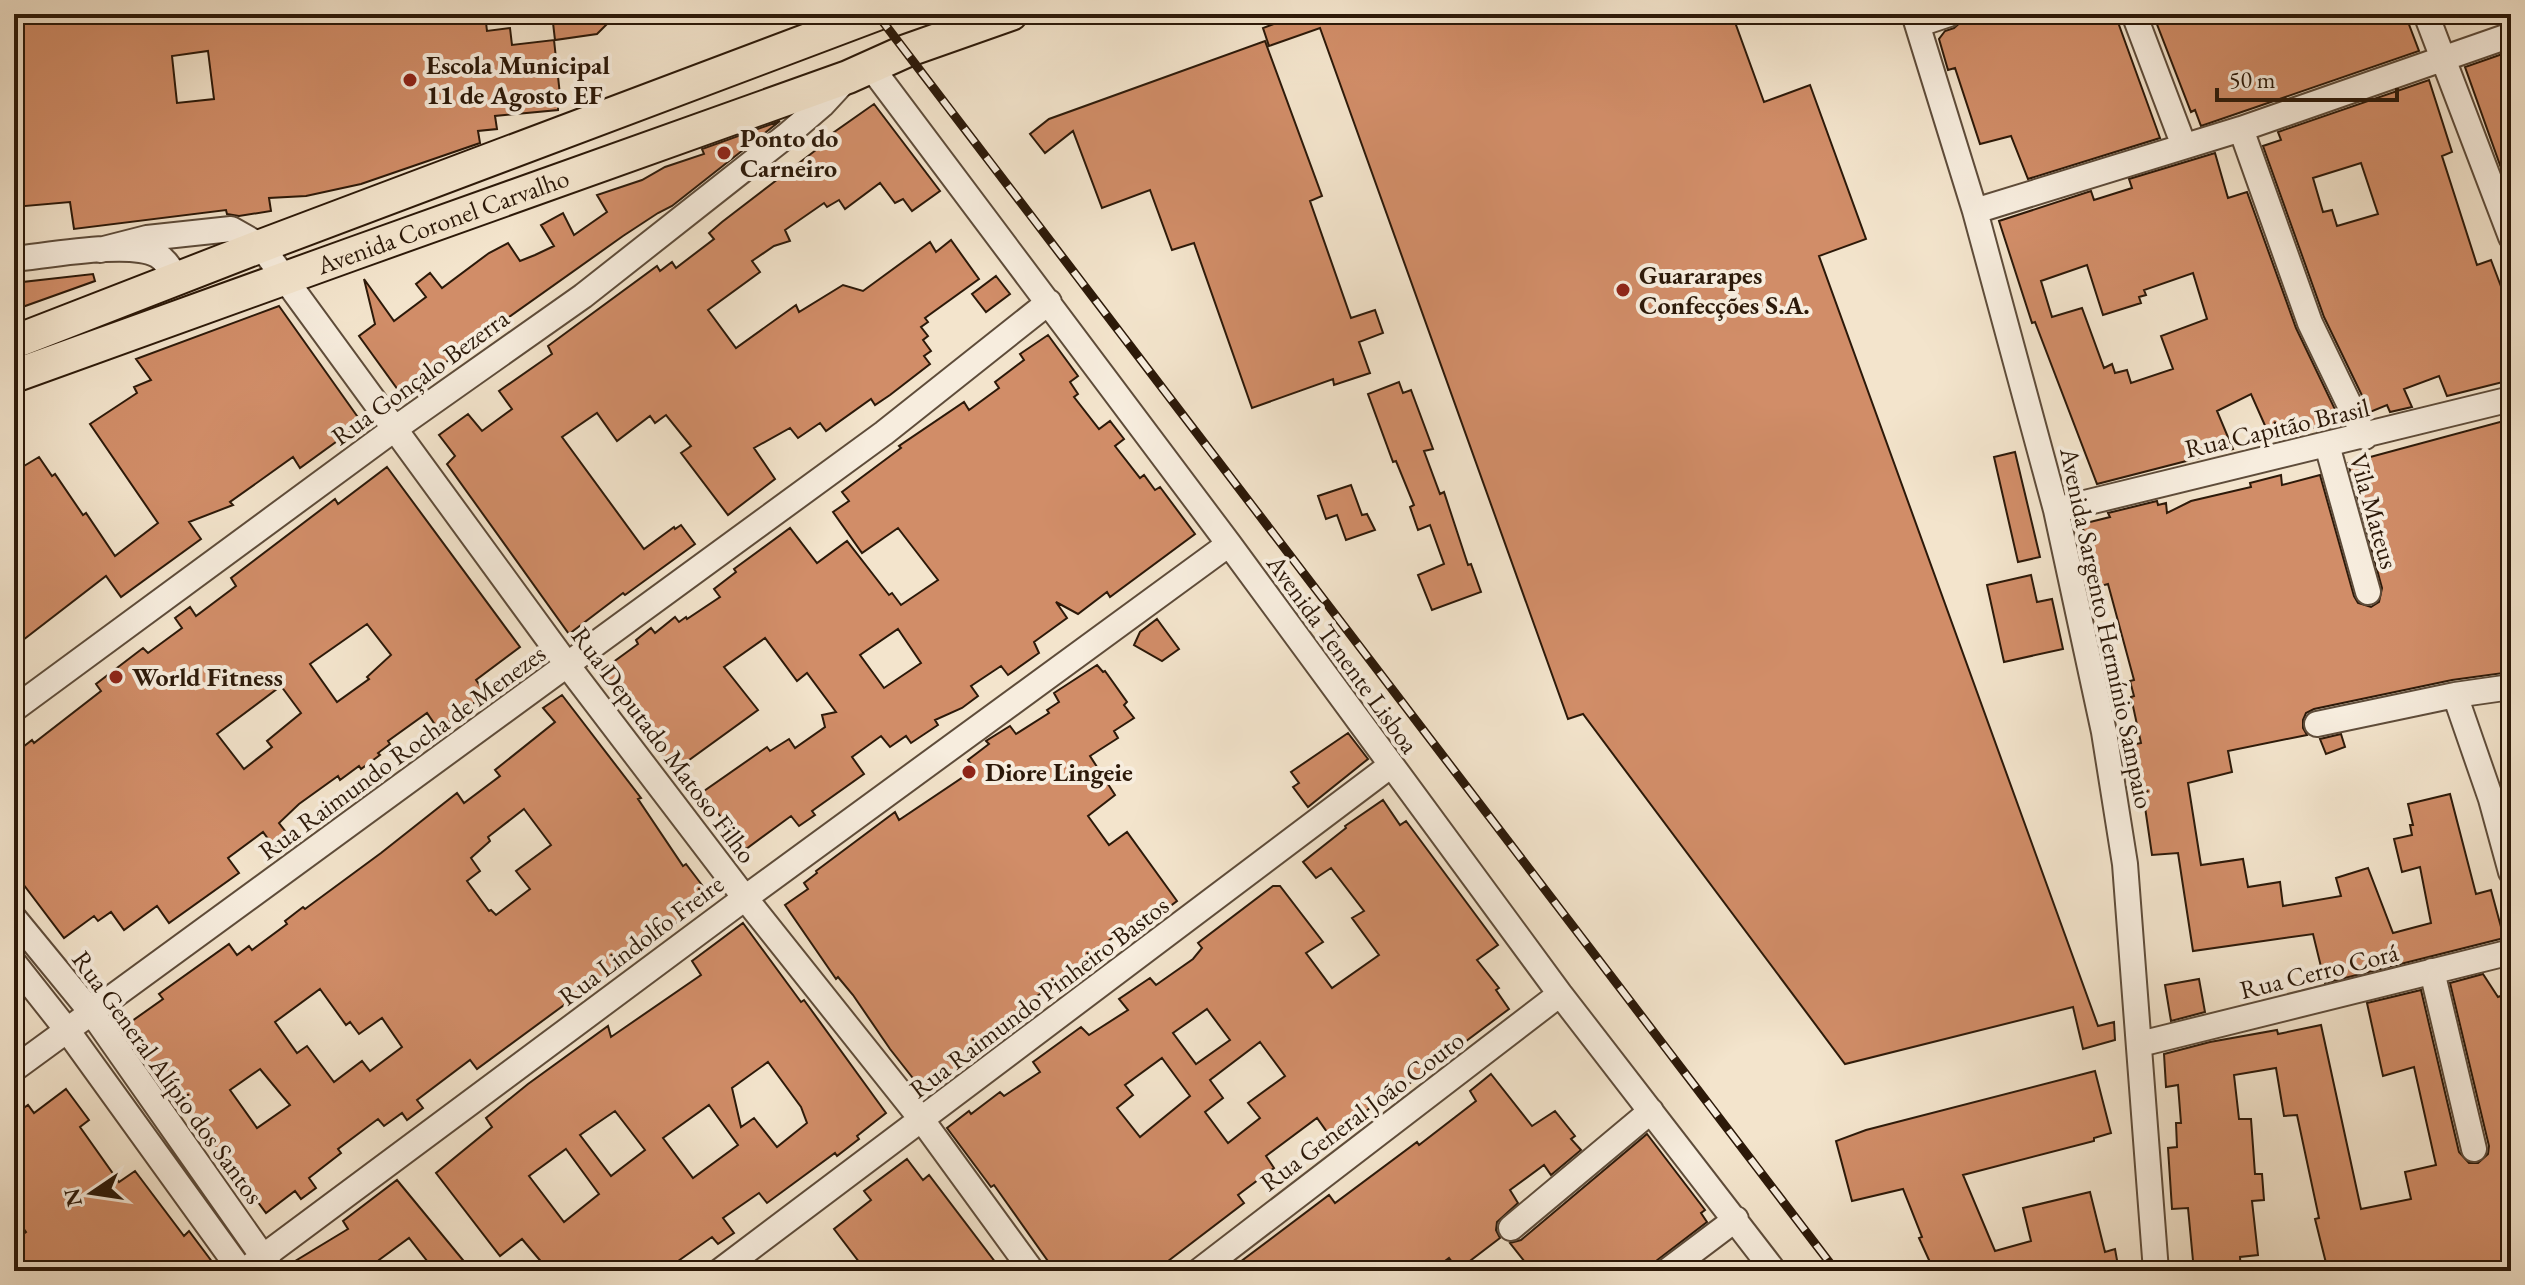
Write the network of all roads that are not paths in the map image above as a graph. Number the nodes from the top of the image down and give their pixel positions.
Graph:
1 (877, 14) edge
2 (1011, 14) edge
3 (1949, 14) edge
4 (2134, 14) edge
5 (2426, 14) edge
6 (1916, 19) edge
7 (835, 21) edge
8 (2511, 35) edge
9 (2443, 58) junction
10 (859, 72) junction
11 (2241, 129) junction
12 (2184, 146) junction
13 (1975, 211) junction
14 (2511, 237) edge
15 (261, 246) junction
16 (100, 250) junction
17 (14, 259) edge
18 (177, 278) junction
19 (285, 279) junction
20 (1049, 302) junction
21 (14, 342) edge
22 (14, 376) edge
23 (2511, 399) edge
24 (393, 430) junction
25 (2365, 437) junction
26 (2327, 445) junction
27 (2056, 510) junction
28 (1229, 544) junction
29 (2368, 592) dead end
30 (568, 666) junction
31 (2511, 687) edge
32 (2455, 695) junction
33 (14, 709) edge
34 (2317, 724) dead end
35 (1390, 766) junction
36 (2511, 872) edge
37 (745, 898) junction
38 (14, 918) edge
39 (2511, 952) edge
40 (14, 963) edge
41 (2432, 971) junction
42 (1560, 994) junction
43 (92, 1013) junction
44 (67, 1030) junction
45 (2140, 1044) junction
46 (14, 1069) edge
47 (1651, 1111) junction
48 (922, 1120) junction
49 (2474, 1149) dead end
50 (1736, 1219) junction
51 (1511, 1228) dead end
52 (255, 1268) edge
53 (720, 1271) edge
54 (1032, 1271) edge
55 (1199, 1271) edge
56 (1667, 1271) edge
57 (1774, 1271) edge
58 (2156, 1271) edge

1 - 7 main road, Avenida Coronel Carvalho
2 - 10 main road, Avenida Coronel Carvalho
3 - 6 street
4 - 12 street
5 - 9 street
6 - 13 street, Avenida Sargento Hermínio Sampaio
7 - 15 main road, Avenida Coronel Carvalho
8 - 9 street
9 - 11 street
9 - 14 street
10 - 19 main road, Avenida Coronel Carvalho
10 - 20 street, Avenida Tenente Lisboa
10 - 24 street, Rua Gonçalo Bezerra
11 - 12 street
11 - 25 street
12 - 13 street
13 - 27 street, Avenida Sargento Hermínio Sampaio
15 - 16 street
15 - 18 main road, Avenida Coronel Carvalho
15 - 19 street, Rua Deputado Matoso Filho
16 - 17 street
16 - 18 street
18 - 21 main road, Avenida Coronel Carvalho
19 - 22 main road, Avenida Coronel Carvalho
19 - 24 street, Rua Deputado Matoso Filho
20 - 28 street, Avenida Tenente Lisboa
20 - 30 street, Rua Raimundo Rocha de Menezes
23 - 25 street, Rua Capitão Brasil
24 - 30 street, Rua Deputado Matoso Filho
24 - 33 street, Rua Gonçalo Bezerra
25 - 26 street, Rua Capitão Brasil
26 - 27 street, Rua Capitão Brasil
26 - 29 street, Vila Mateus
27 - 45 street, Avenida Sargento Hermínio Sampaio
28 - 35 street, Avenida Tenente Lisboa
28 - 37 street, Rua Lindolfo Freire
30 - 37 street, Rua Deputado Matoso Filho
30 - 43 street, Rua Raimundo Rocha de Menezes
31 - 32 street
32 - 34 street
32 - 36 street
35 - 42 street, Avenida Tenente Lisboa
35 - 48 street, Rua Raimundo Pinheiro Bastos
37 - 48 street, Rua Deputado Matoso Filho
37 - 52 street, Rua Lindolfo Freire
38 - 43 street, Rua General Alípio dos Santos
39 - 41 street, Rua Cerro Corá
40 - 44 street, Rua General Alípio dos Santos
41 - 45 street, Rua Cerro Corá
41 - 49 street
42 - 47 street, Avenida Tenente Lisboa
42 - 55 street, Rua General João Couto
43 - 44 street, Rua Raimundo Rocha de Menezes
43 - 52 street, Rua General Alípio dos Santos
44 - 46 street, Rua Raimundo Rocha de Menezes
44 - 52 street, Rua General Alípio dos Santos
45 - 58 street, Avenida Sargento Hermínio Sampaio
47 - 50 street, Avenida Tenente Lisboa
47 - 51 street
48 - 53 street, Rua Raimundo Pinheiro Bastos
48 - 54 street, Rua Deputado Matoso Filho
50 - 56 street
50 - 57 street, Avenida Tenente Lisboa

